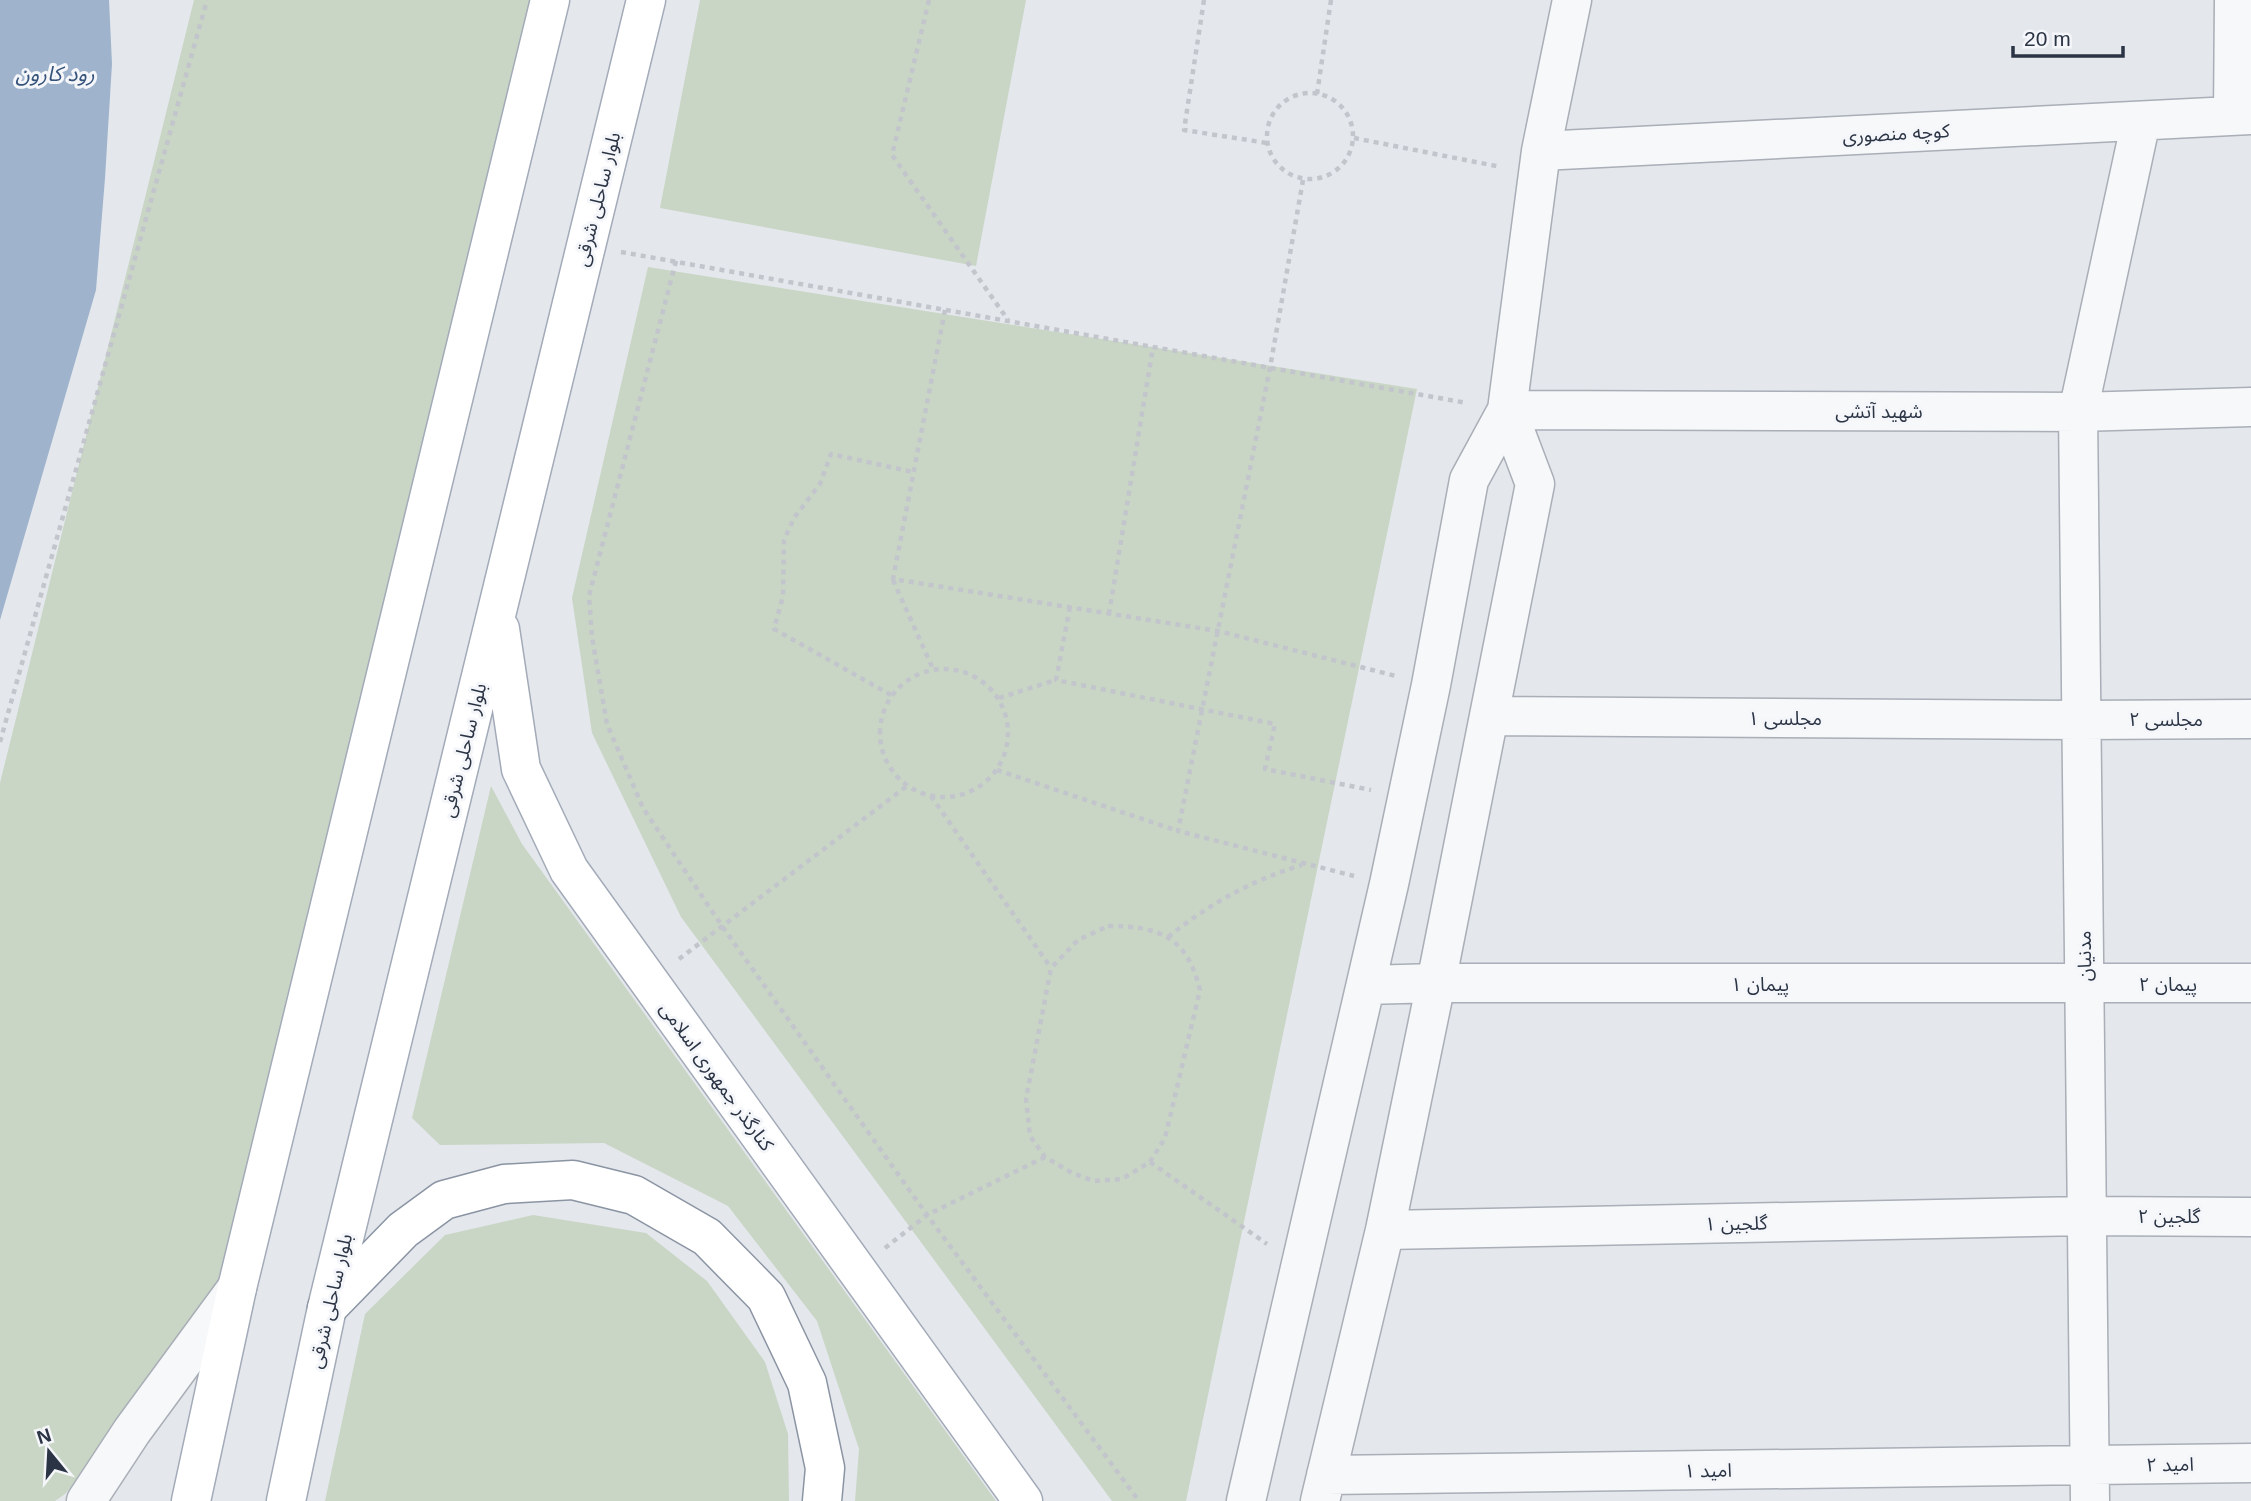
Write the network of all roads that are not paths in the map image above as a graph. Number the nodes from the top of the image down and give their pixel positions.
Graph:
1 (551, 0) edge
2 (646, 0) edge
3 (1572, 0) edge
4 (2234, 0) edge
5 (2242, 115) edge
6 (2141, 121) junction
7 (1540, 162) junction
8 (2251, 407) edge
9 (1507, 410) junction
10 (2078, 412) junction
11 (497, 612) junction
12 (1489, 716) junction
13 (2251, 719) edge
14 (2081, 720) junction
15 (1436, 983) junction
16 (2251, 984) edge
17 (1367, 985) junction
18 (2084, 985) junction
19 (2087, 1216) junction
20 (2251, 1217) edge
21 (1385, 1230) junction
22 (237, 1288) junction
23 (327, 1308) junction
24 (2251, 1463) edge
25 (2090, 1483) edge
26 (1323, 1488) edge
27 (86, 1501) edge
28 (191, 1501) edge
29 (286, 1501) edge
30 (822, 1501) edge
31 (1023, 1501) edge
32 (1246, 1501) edge

1 - 22 main road
2 - 11 main road, بلوار ساحلی شرقی
3 - 7 street
4 - 5 street
5 - 6 street, کوچه منصوری
6 - 7 street, کوچه منصوری
6 - 10 street, مدنیان
7 - 9 street
8 - 10 street, شهید آتشی
9 - 10 street, شهید آتشی
9 - 12 street
9 - 17 street
10 - 14 street, مدنیان
11 - 23 main road, بلوار ساحلی شرقی
11 - 31 main road, کنارگذر جمهوری اسلامی
12 - 14 street, مجلسی ۱
12 - 15 street
13 - 14 street, مجلسی ۲
14 - 18 street, مدنیان
15 - 17 street, پیمان ۱
15 - 18 street, پیمان ۱
15 - 21 street
16 - 18 street, پیمان ۲
17 - 32 street
18 - 19 street, مدنیان
19 - 20 street, گلجین ۲
19 - 21 street, گلجین ۱
19 - 25 street, مدنیان
21 - 26 street
22 - 27 street
22 - 28 main road
23 - 29 main road, بلوار ساحلی شرقی
23 - 30 main road
24 - 25 street, امید ۲
25 - 26 street, امید ۱

